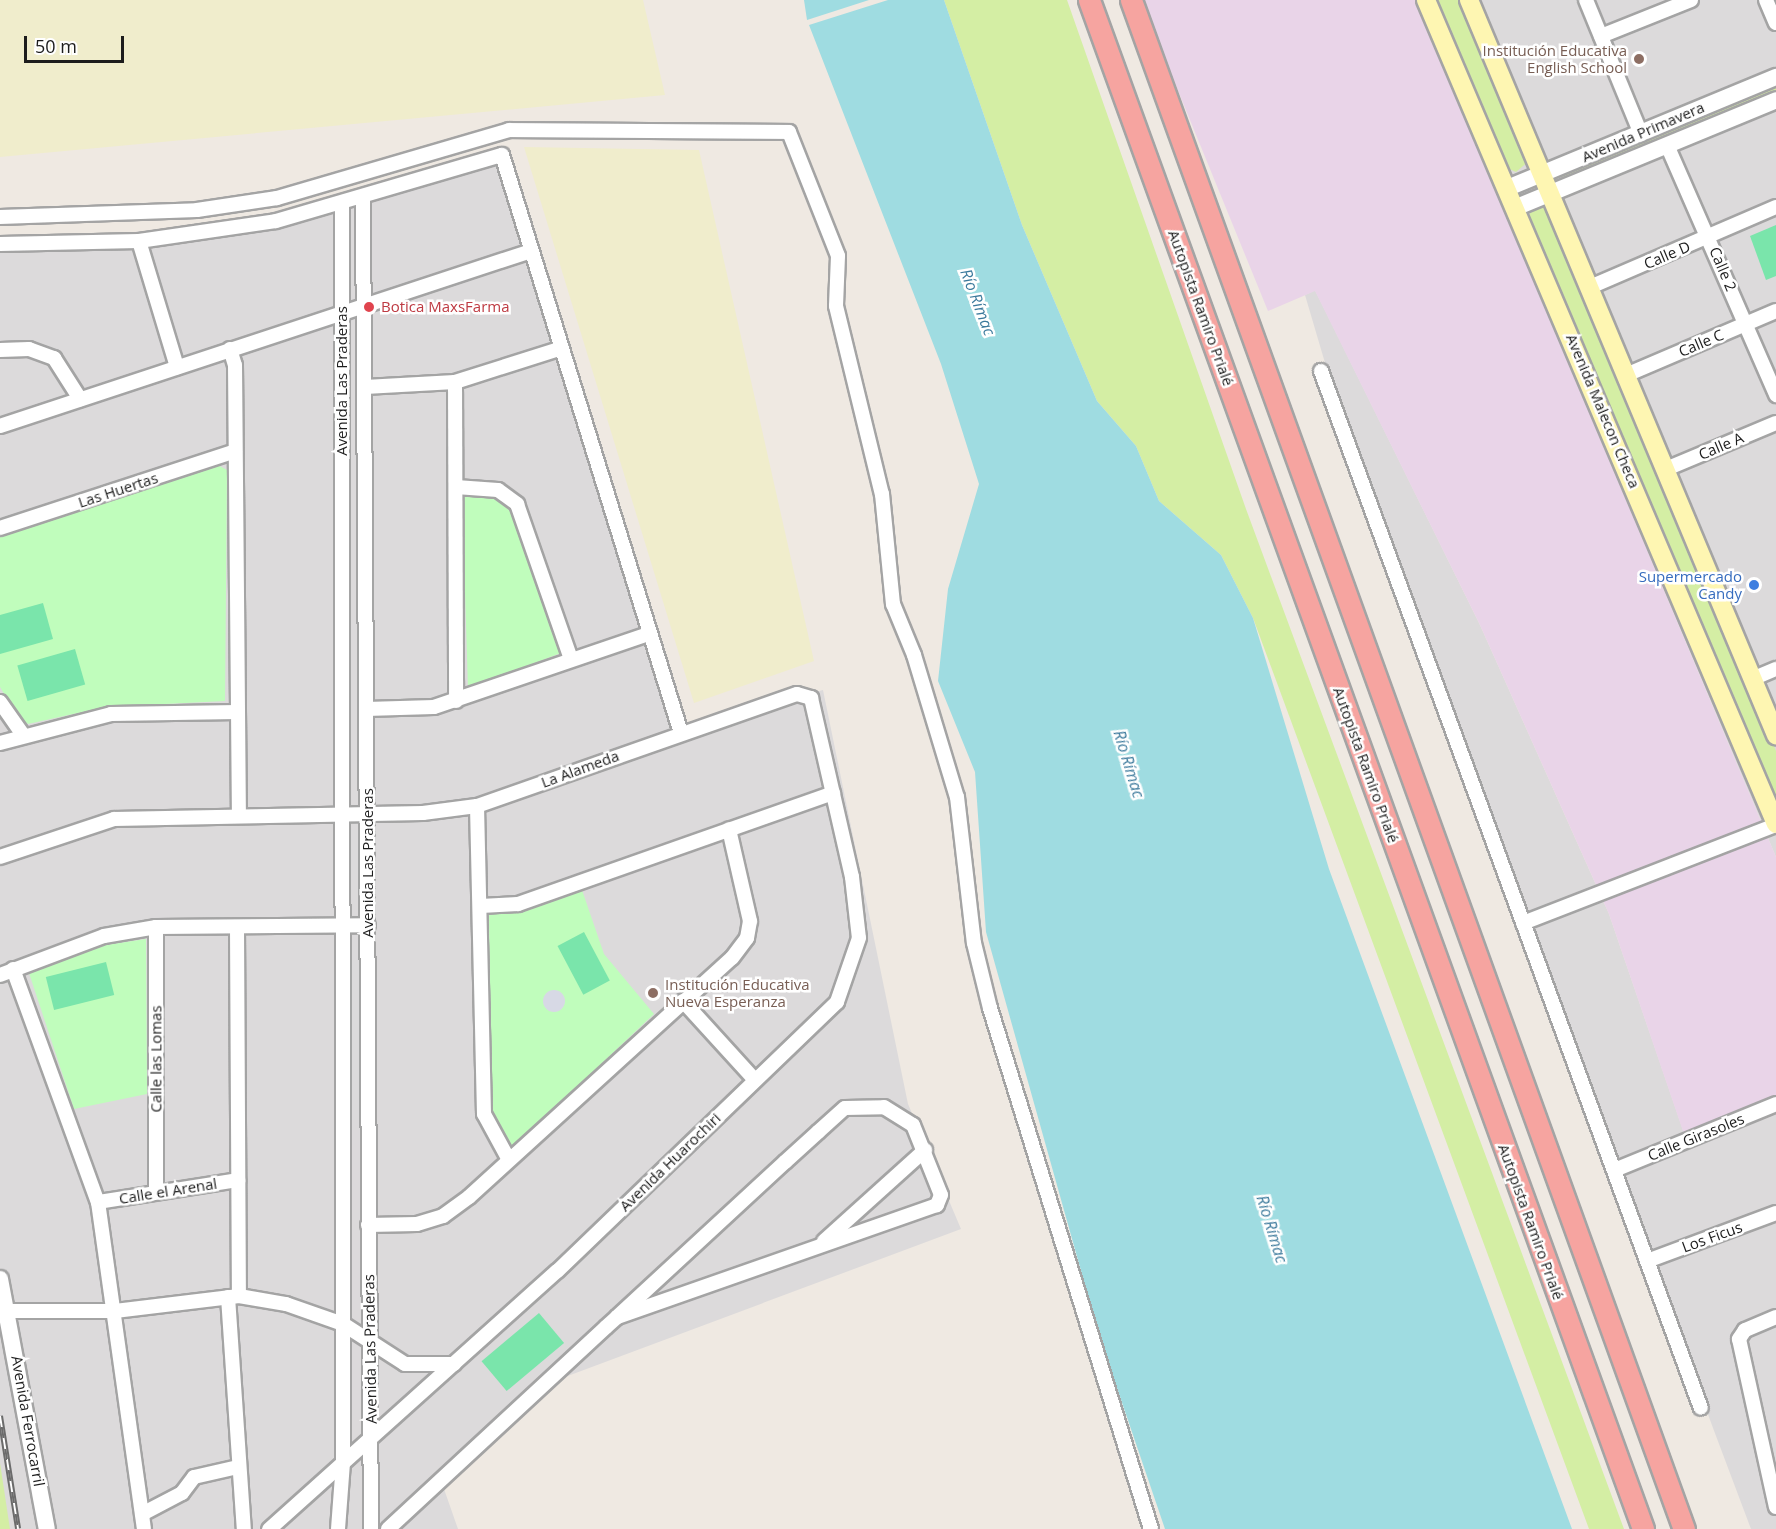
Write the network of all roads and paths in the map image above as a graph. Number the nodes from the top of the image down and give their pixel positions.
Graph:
1 (1089, 0) edge
2 (1426, 0) edge
3 (1469, 0) edge
4 (1586, 0) edge
5 (1691, 0) edge
6 (1767, 0) edge
7 (1132, 1) edge
8 (1776, 23) edge
9 (1601, 36) junction
10 (1776, 77) edge
11 (1776, 100) edge
12 (1641, 134) junction
13 (1667, 145) junction
14 (1542, 174) junction
15 (1510, 187) junction
16 (1549, 192) junction
17 (363, 198) junction
18 (342, 204) junction
19 (1517, 207) junction
20 (1776, 207) edge
21 (0, 217) edge
22 (1709, 237) junction
23 (139, 241) junction
24 (0, 244) edge
25 (531, 251) junction
26 (1590, 287) junction
27 (365, 304) junction
28 (1776, 311) edge
29 (341, 312) junction
30 (1745, 324) junction
31 (562, 348) junction
32 (230, 349) junction
33 (0, 350) edge
34 (177, 367) junction
35 (1322, 371) dead end
36 (1626, 375) junction
37 (455, 382) junction
38 (365, 387) junction
39 (1776, 395) edge
40 (80, 399) junction
41 (1776, 423) edge
42 (0, 426) edge
43 (236, 451) junction
44 (1665, 469) junction
45 (456, 487) junction
46 (0, 528) edge
47 (648, 634) junction
48 (571, 659) junction
49 (1776, 669) edge
50 (1752, 679) junction
51 (811, 698) joint
52 (456, 701) junction
53 (0, 702) edge
54 (366, 709) junction
55 (238, 712) junction
56 (22, 733) junction
57 (681, 733) junction
58 (1776, 735) edge
59 (0, 743) edge
60 (833, 793) junction
61 (477, 806) junction
62 (239, 814) junction
63 (344, 814) junction
64 (368, 814) junction
65 (1776, 825) edge
66 (729, 830) junction
67 (0, 857) edge
68 (481, 906) junction
69 (1523, 923) junction
70 (368, 925) junction
71 (343, 926) junction
72 (156, 927) junction
73 (237, 928) junction
74 (7, 972) edge
75 (683, 1001) junction
76 (755, 1080) junction
77 (1776, 1104) edge
78 (925, 1150) junction
79 (509, 1160) junction
80 (1617, 1169) junction
81 (238, 1180) junction
82 (156, 1192) junction
83 (98, 1202) junction
84 (1776, 1213) edge
85 (368, 1225) junction
86 (818, 1247) junction
87 (1647, 1261) junction
88 (0, 1279) edge
89 (234, 1296) junction
90 (9, 1311) junction
91 (116, 1311) junction
92 (617, 1317) junction
93 (1776, 1317) edge
94 (343, 1324) junction
95 (370, 1343) junction
96 (457, 1363) junction
97 (1701, 1408) dead end
98 (371, 1436) junction
99 (343, 1462) junction
100 (238, 1467) junction
101 (1776, 1507) edge
102 (142, 1514) junction
103 (47, 1529) edge
104 (144, 1529) edge
105 (244, 1529) edge
106 (269, 1529) edge
107 (338, 1529) edge
108 (371, 1529) edge
109 (388, 1529) edge
110 (1150, 1529) edge
111 (1643, 1529) edge
112 (1684, 1529) edge

1 - 111 highway, Autopista Ramiro Prialé
2 - 15 main road, Avenida Malecon Checa
3 - 14 main road
4 - 9 street
5 - 9 street
6 - 8 street
7 - 112 highway
9 - 12 street
10 - 12 street, Avenida Primavera
11 - 13 street, Avenida Primavera
12 - 14 street, Avenida Primavera
13 - 16 street, Avenida Primavera
13 - 22 street, Calle 2
14 - 15 street, Avenida Primavera
14 - 16 main road
15 - 19 main road, Avenida Malecon Checa
16 - 19 street, Avenida Primavera
16 - 26 main road
17 - 18 street
17 - 25 street
17 - 27 street, Avenida Las Praderas
18 - 23 street
18 - 29 street, Avenida Las Praderas
19 - 65 main road, Avenida Malecon Checa
20 - 22 street, Calle D
21 - 110 street
22 - 26 street, Calle D
22 - 30 street, Calle 2
23 - 24 street
23 - 34 street
25 - 27 street
25 - 31 street
26 - 36 main road
27 - 29 street
27 - 38 street, Avenida Las Praderas
28 - 30 street, Calle C
29 - 32 street
29 - 63 street, Avenida Las Praderas
30 - 36 street, Calle C
30 - 39 street, Calle 2
31 - 37 street
31 - 47 street
32 - 34 street
32 - 43 street
33 - 40 street
34 - 40 street
35 - 69 street
36 - 44 main road
37 - 38 street
37 - 45 street
38 - 54 street, Avenida Las Praderas
40 - 42 street
41 - 44 street, Calle A
43 - 46 street, Las Huertas
43 - 55 street
44 - 50 main road
45 - 48 street
45 - 52 street
47 - 48 street
47 - 57 street
48 - 52 street
49 - 50 street
50 - 58 main road
51 - 57 street, La Alameda
51 - 60 street, Avenida Huarochiri
52 - 54 street
53 - 56 street
54 - 64 street, Avenida Las Praderas
55 - 56 street
55 - 62 street
56 - 59 street
57 - 61 street, La Alameda
60 - 66 street
60 - 76 street, Avenida Huarochiri
61 - 64 street, La Alameda
61 - 68 street
62 - 63 street, La Alameda
62 - 67 street, La Alameda
63 - 64 street, La Alameda
63 - 71 street, Avenida Las Praderas
64 - 70 street, Avenida Las Praderas
65 - 69 street
66 - 68 street
66 - 75 street
68 - 79 street
69 - 80 street
70 - 71 street
70 - 85 street, Avenida Las Praderas
71 - 73 street
71 - 94 street, Avenida Las Praderas
72 - 73 street
72 - 74 street
72 - 82 street, Calle las Lomas
73 - 81 street
74 - 83 street
75 - 76 street
75 - 79 street
76 - 96 street, Avenida Huarochiri
77 - 80 street, Calle Girasoles
78 - 86 street
78 - 86 street
78 - 92 street
79 - 85 street
80 - 87 street
81 - 82 street, Calle el Arenal
81 - 89 street
82 - 83 street, Calle el Arenal
83 - 91 street
84 - 87 street, Los Ficus
85 - 95 street, Avenida Las Praderas
86 - 92 street
87 - 97 street
88 - 90 street, Avenida Ferrocarril
89 - 91 street
89 - 94 street
89 - 100 street
90 - 91 street
90 - 103 street, Avenida Ferrocarril
91 - 102 street
92 - 109 street
93 - 101 street
94 - 95 street
94 - 99 street, Avenida Las Praderas
95 - 96 street
95 - 98 street, Avenida Las Praderas
96 - 98 street, Avenida Huarochiri
98 - 99 street, Avenida Huarochiri
98 - 108 street, Avenida Las Praderas
99 - 106 street, Avenida Huarochiri
99 - 107 street, Avenida Las Praderas
100 - 102 street
100 - 105 street
102 - 104 street

